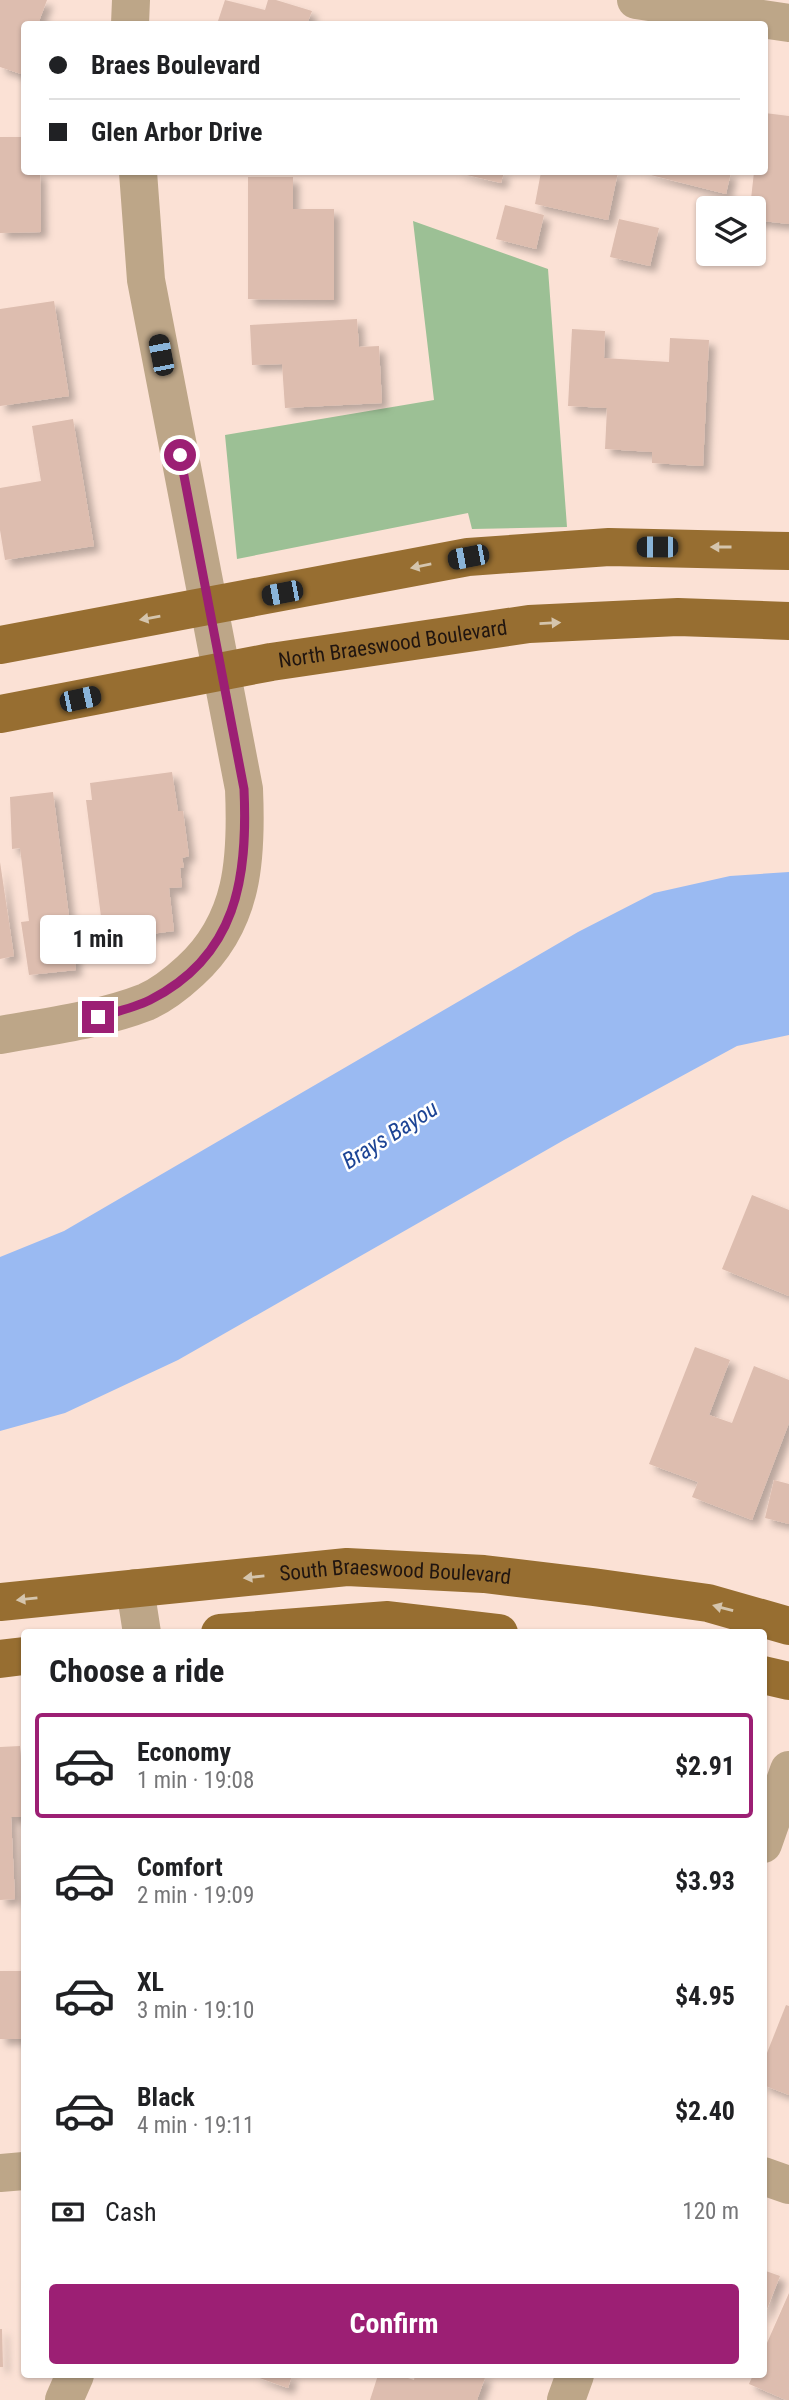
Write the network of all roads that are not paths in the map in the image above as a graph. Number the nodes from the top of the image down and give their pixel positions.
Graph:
1 (131, 0) edge
2 (636, 0) edge
3 (130, 21) edge
4 (789, 23) edge
5 (138, 175) edge
6 (789, 551) edge
7 (209, 607) junction
8 (789, 621) edge
9 (0, 645) edge
10 (223, 671) junction
11 (0, 714) edge
12 (0, 1035) edge
13 (135, 1588) junction
14 (0, 1602) edge
15 (789, 1626) edge
16 (141, 1629) edge
17 (272, 1629) edge
18 (465, 1629) edge
19 (21, 1656) edge
20 (0, 1659) edge
21 (767, 1676) edge
22 (789, 1681) edge
23 (789, 1770) edge
24 (767, 1833) edge
25 (21, 2171) edge
26 (0, 2174) edge
27 (767, 2177) edge
28 (789, 2185) edge
29 (74, 2378) edge
30 (574, 2378) edge
31 (64, 2400) edge
32 (566, 2400) edge

1 - 3 street
2 - 4 street
5 - 7 street
6 -> 7 main road
7 -> 9 main road
7 - 10 street
10 -> 8 main road, North Braeswood Boulevard
10 - 11 main road, North Braeswood Boulevard
10 - 12 street
13 -> 14 main road, South Braeswood Boulevard
15 -> 13 main road, South Braeswood Boulevard
13 - 16 street
17 - 18 main road, South Braeswood Boulevard
19 - 20 main road
21 - 22 main road
23 - 24 street
25 - 26 street
27 - 28 street
29 - 31 street
30 - 32 street

